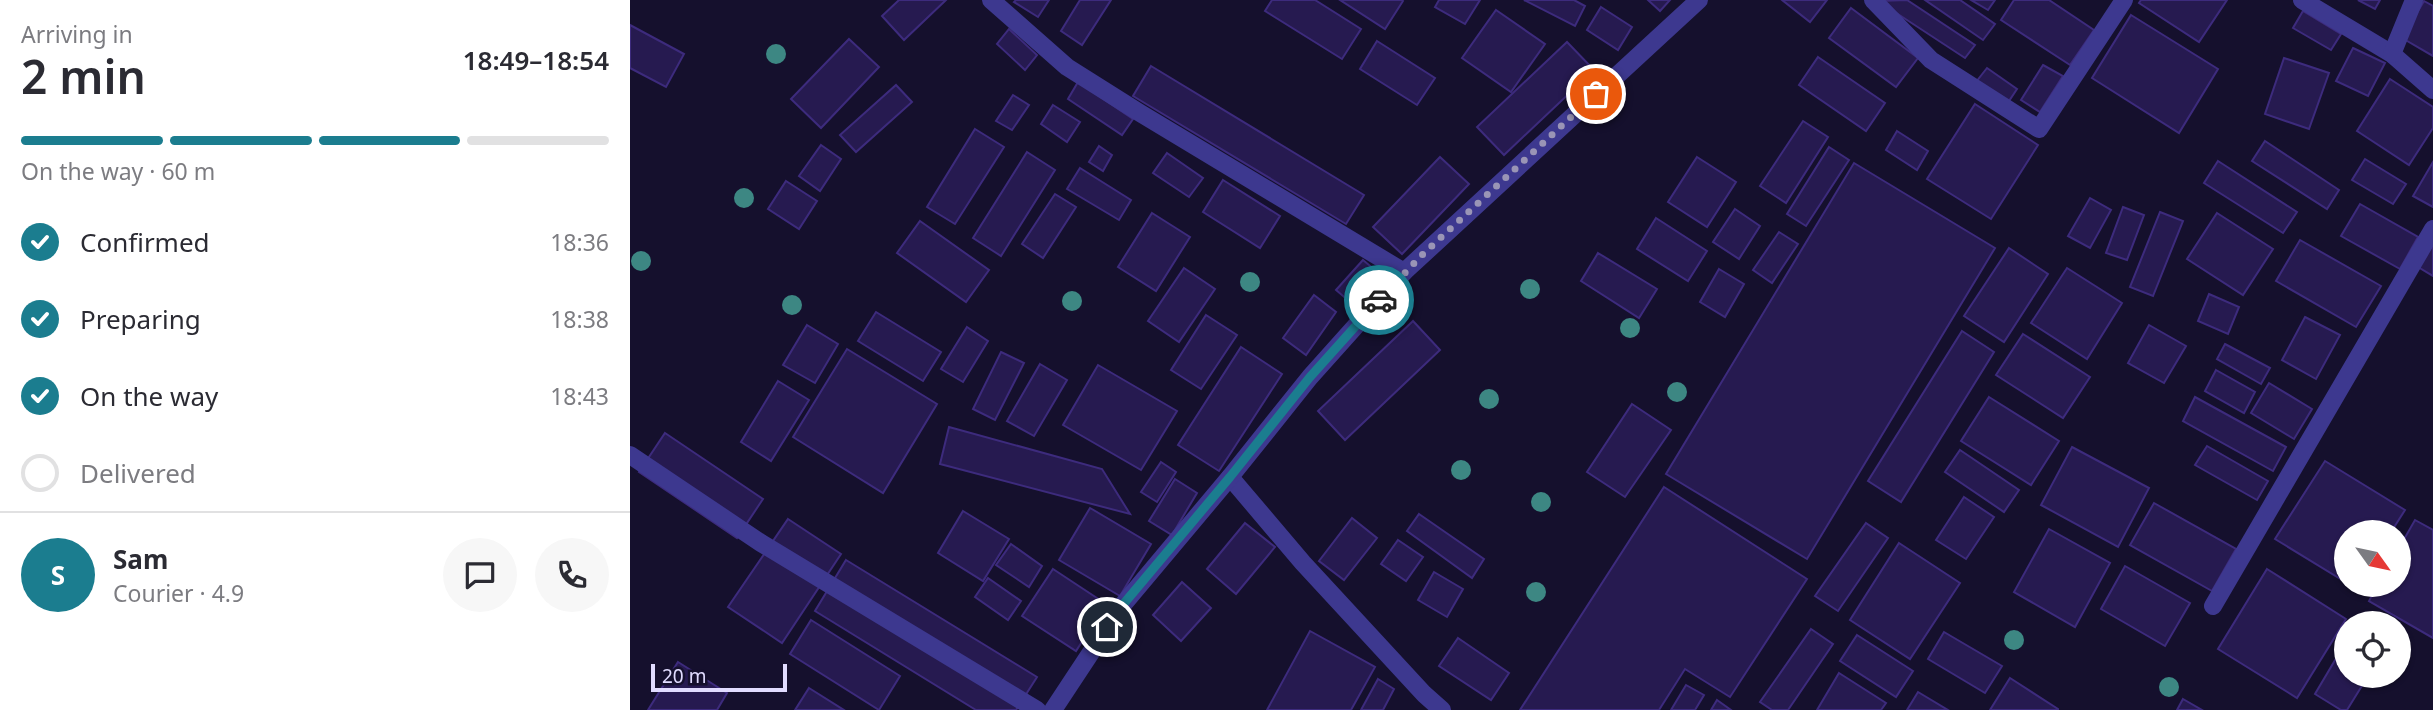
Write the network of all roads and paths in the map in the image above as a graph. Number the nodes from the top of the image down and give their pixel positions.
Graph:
1 (991, 0) edge
2 (1699, 0) edge
3 (1873, 0) edge
4 (2124, 0) edge
5 (2302, 0) edge
6 (2414, 0) edge
7 (2392, 54) junction
8 (2433, 90) edge
9 (2433, 229) edge
10 (1405, 272) junction
11 (631, 458) edge
12 (1230, 477) junction
13 (2213, 606) dead end
14 (1037, 710) edge
15 (1053, 710) edge
16 (1442, 710) edge

1 - 10 street
2 - 10 street
3 - 4 street
5 - 7 street
6 - 7 street
7 - 8 street
9 - 13 street
10 - 12 street
11 - 14 street
12 - 15 street
12 - 16 street

